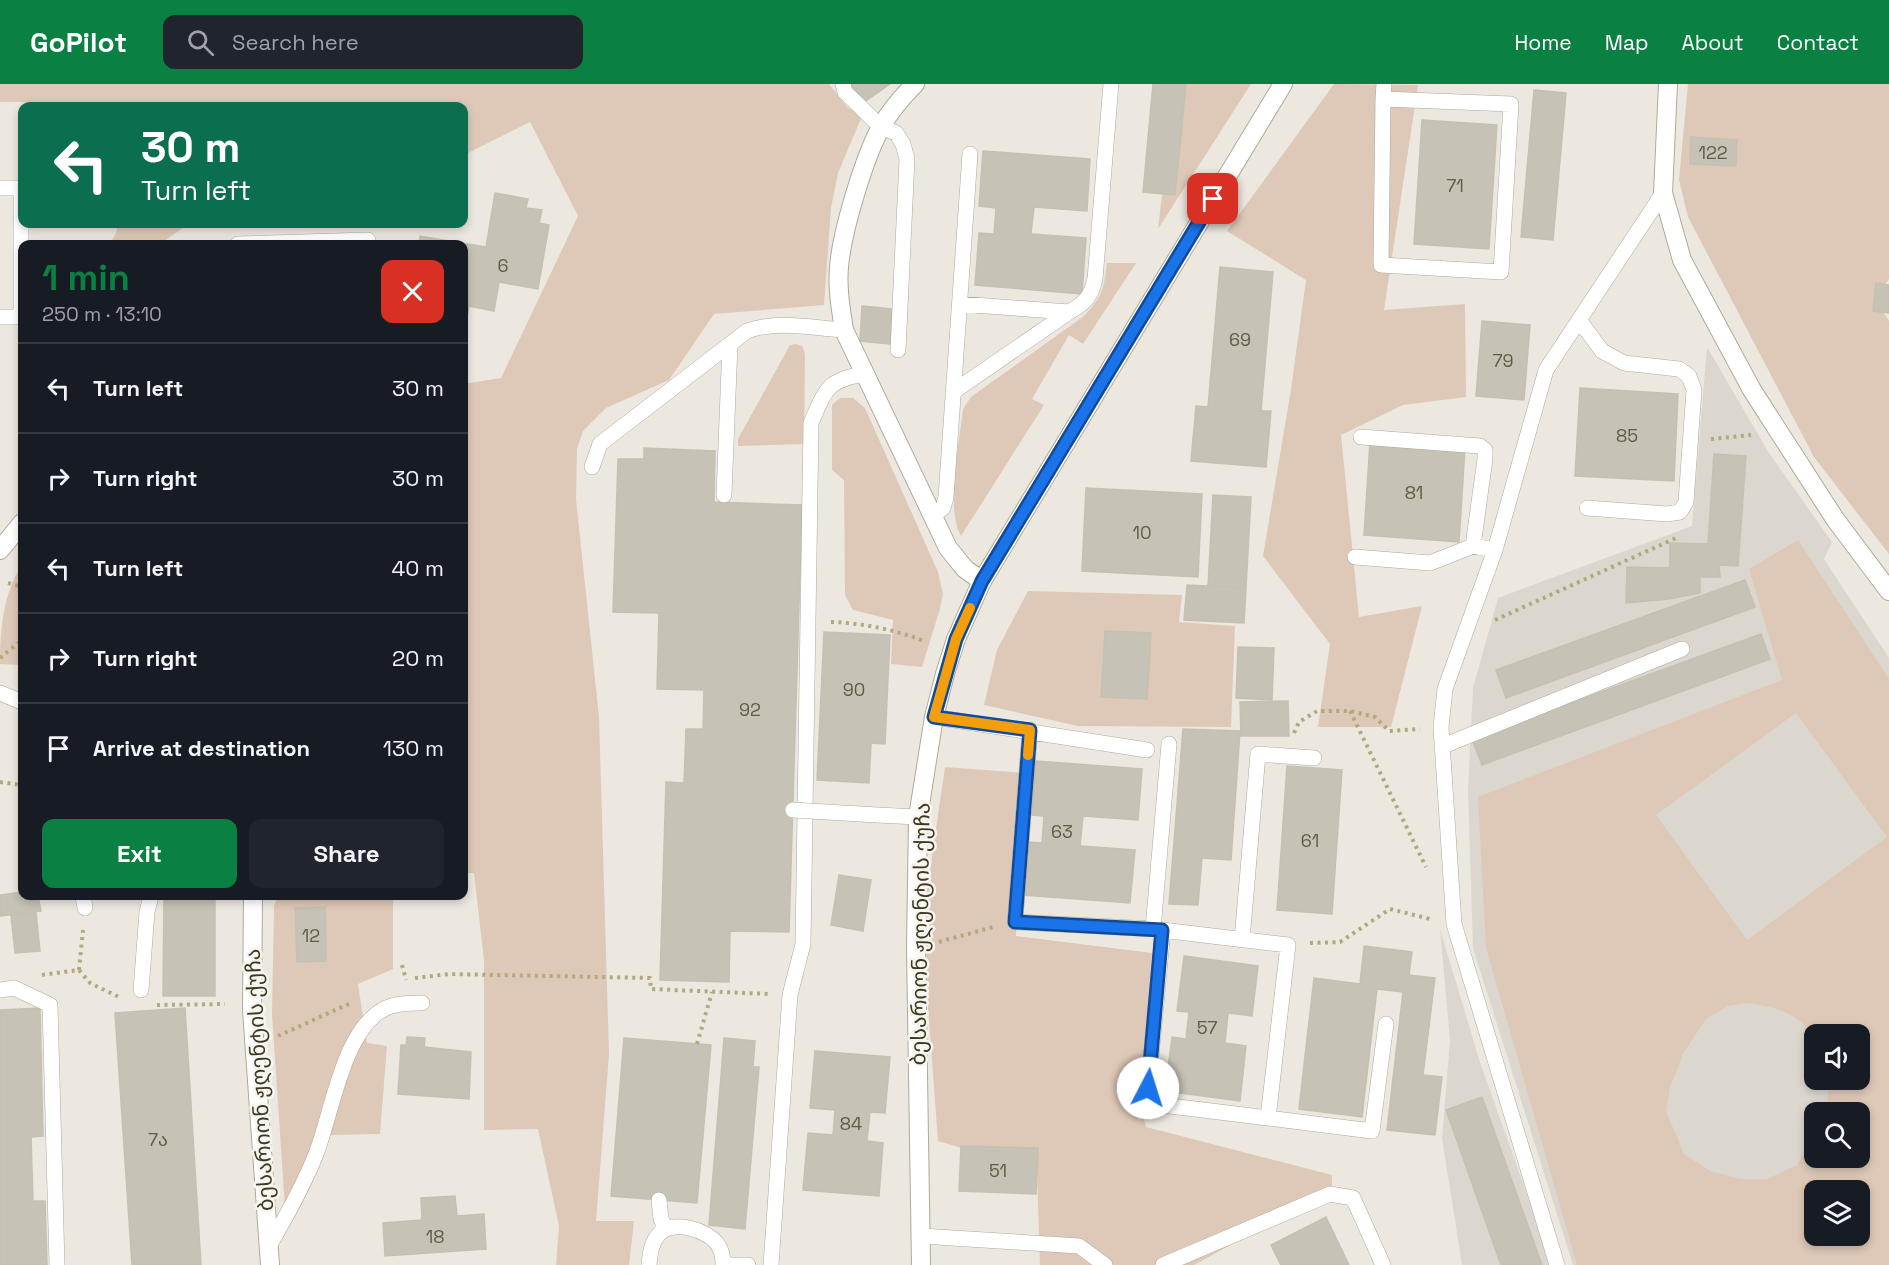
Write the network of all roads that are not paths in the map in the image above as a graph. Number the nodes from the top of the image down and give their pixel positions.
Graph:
1 (843, 84) edge
2 (915, 84) edge
3 (1111, 84) edge
4 (1283, 84) edge
5 (1668, 84) edge
6 (1384, 92) edge
7 (880, 128) junction
8 (970, 154) dead end
9 (0, 188) edge
10 (18, 188) edge
11 (1663, 193) junction
12 (960, 304) junction
13 (1069, 312) junction
14 (0, 317) edge
15 (18, 317) edge
16 (1579, 320) junction
17 (844, 330) junction
18 (730, 344) junction
19 (898, 350) dead end
20 (864, 374) junction
21 (953, 392) junction
22 (1361, 437) dead end
23 (592, 468) dead end
24 (724, 495) dead end
25 (1587, 508) dead end
26 (932, 516) junction
27 (18, 528) edge
28 (1473, 546) junction
29 (0, 550) edge
30 (1496, 550) junction
31 (1356, 557) dead end
32 (982, 581) junction
33 (1889, 591) edge
34 (1682, 649) dead end
35 (0, 693) edge
36 (18, 700) edge
37 (934, 717) junction
38 (1030, 730) junction
39 (1169, 744) dead end
40 (1443, 746) junction
41 (1147, 750) dead end
42 (1314, 758) dead end
43 (793, 810) dead end
44 (918, 817) junction
45 (151, 900) edge
46 (253, 900) edge
47 (1158, 929) junction
48 (1242, 940) junction
49 (0, 990) edge
50 (141, 990) dead end
51 (422, 1003) dead end
52 (1386, 1024) dead end
53 (1268, 1118) junction
54 (659, 1200) dead end
55 (666, 1228) junction
56 (921, 1236) junction
57 (269, 1256) edge
58 (723, 1264) edge
59 (57, 1265) edge
60 (649, 1265) edge
61 (748, 1265) edge
62 (771, 1265) edge
63 (921, 1265) edge
64 (1105, 1265) edge
65 (1163, 1265) edge
66 (1383, 1265) edge
67 (1557, 1265) edge

1 - 7 lane
2 - 7 main road
3 - 13 lane
4 - 32 main road, ბესარიონ ჟღენტის ქუჩა
5 - 11 main road
6 - 6 lane
7 - 17 main road
7 - 19 lane
8 - 12 lane
9 - 10 lane
11 - 16 lane
11 - 33 main road
12 - 13 lane
12 - 21 lane
13 - 21 lane
14 - 15 lane
16 - 25 lane
16 - 30 lane
17 - 18 lane
17 - 20 main road
18 - 23 lane
18 - 24 lane
20 - 26 main road
20 - 62 lane
21 - 26 lane
22 - 28 lane
26 - 32 main road
27 - 29 main road
28 - 30 lane
28 - 31 lane
30 - 40 lane
32 - 37 main road, ბესარიონ ჟღენტის ქუჩა
34 - 40 lane
35 - 36 lane
37 - 38 lane
37 - 44 main road, ბესარიონ ჟღენტის ქუჩა
38 - 41 lane
38 - 47 lane
39 - 47 lane
40 - 67 lane
42 - 48 lane
43 - 44 lane, bridge
44 - 56 main road, ბესარიონ ჟღენტის ქუჩა
45 - 50 lane
46 - 57 main road, ბესარიონ ჟღენტის ქუჩა
47 - 48 lane
47 - 53 lane
48 - 53 lane
49 - 59 lane
51 - 57 lane
52 - 53 lane
54 - 55 lane
55 - 58 lane
55 - 60 lane
56 - 63 main road, ბესარიონ ჟღენტის ქუჩა
56 - 64 lane
58 - 61 lane
65 - 66 lane

